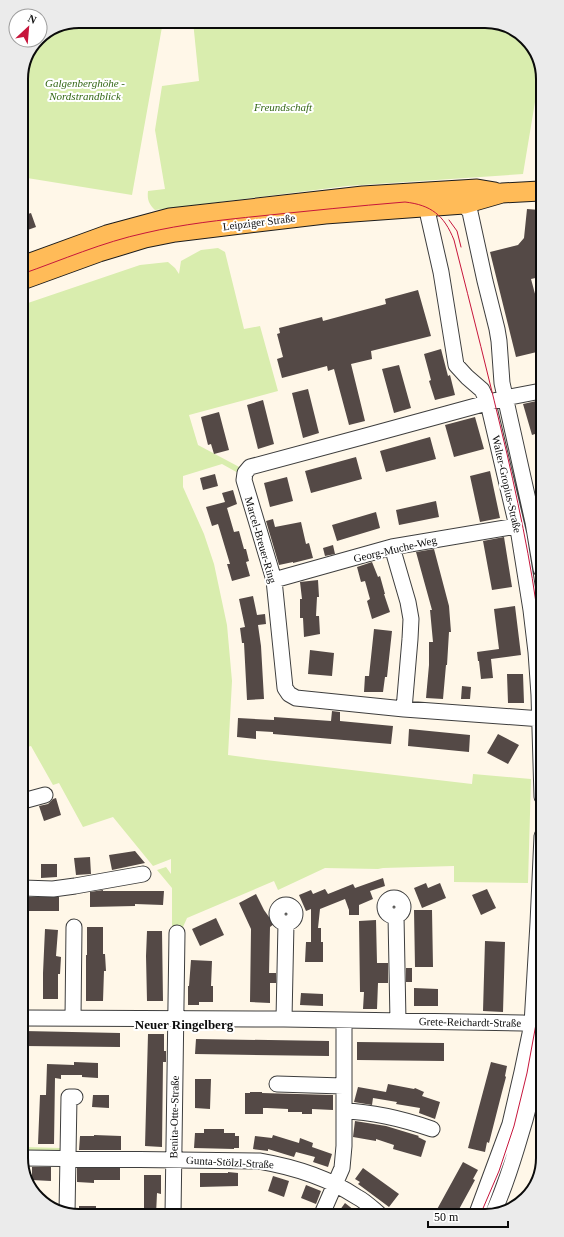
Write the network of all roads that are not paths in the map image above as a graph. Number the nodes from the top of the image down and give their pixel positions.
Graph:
1 (446, 190) junction
2 (536, 191) edge
3 (502, 193) junction
4 (464, 204) junction
5 (426, 206) junction
6 (28, 264) edge
7 (28, 278) edge
8 (536, 391) edge
9 (505, 398) junction
10 (488, 403) junction
11 (517, 526) junction
12 (536, 540) edge
13 (392, 547) junction
14 (274, 580) junction
15 (536, 652) edge
16 (404, 709) junction
17 (536, 719) edge
18 (45, 794) dead end
19 (28, 799) edge
20 (143, 874) dead end
21 (28, 888) edge
22 (396, 916) dead end
23 (286, 923) dead end
24 (74, 927) dead end
25 (177, 933) dead end
26 (28, 1018) edge
27 (73, 1018) junction
28 (175, 1019) junction
29 (284, 1019) junction
30 (344, 1021) junction
31 (398, 1021) junction
32 (536, 1024) edge
33 (536, 1027) edge
34 (536, 1079) edge
35 (277, 1084) dead end
36 (343, 1086) junction
37 (75, 1097) dead end
38 (344, 1111) junction
39 (432, 1129) dead end
40 (28, 1158) edge
41 (68, 1159) junction
42 (173, 1160) junction
43 (336, 1184) junction
44 (67, 1207) edge
45 (495, 1208) edge
46 (173, 1209) edge
47 (324, 1209) edge
48 (373, 1209) edge
49 (478, 1209) edge

1 - 3 main road, Leipziger Straße
1 - 4 street, Walter-Gropius-Straße
1 - 5 street
1 - 6 main road, Leipziger Straße
2 - 3 main road, Leipziger Straße
3 - 4 main road, Leipziger Straße
4 - 5 main road, Leipziger Straße
4 - 9 street, Walter-Gropius-Straße
5 - 7 main road, Leipziger Straße
5 - 10 street, Walter-Gropius-Straße
8 - 9 street, Marcel-Breuer-Ring
9 - 10 street, Marcel-Breuer-Ring
9 - 12 street, Walter-Gropius-Straße
10 - 11 street, Walter-Gropius-Straße
10 - 14 street, Marcel-Breuer-Ring
11 - 13 street, Georg-Muche-Weg
11 - 15 street, Walter-Gropius-Straße
13 - 14 street, Georg-Muche-Weg
13 - 16 street
14 - 16 street, Marcel-Breuer-Ring
16 - 17 street, Marcel-Breuer-Ring
18 - 19 street
20 - 21 street
22 - 31 street
23 - 29 street
24 - 27 street
25 - 28 street
26 - 27 street, Grete-Reichardt-Straße
27 - 28 street, Grete-Reichardt-Straße
28 - 29 street, Grete-Reichardt-Straße
28 - 42 street, Benita-Otte-Straße
29 - 30 street, Grete-Reichardt-Straße
30 - 31 street, Grete-Reichardt-Straße
30 - 36 street
31 - 32 street, Grete-Reichardt-Straße
33 - 49 street
34 - 45 street
35 - 36 street
36 - 38 street
37 - 41 street
38 - 39 street
38 - 43 street
40 - 41 street, Gunta-Stölzl-Straße
41 - 42 street, Gunta-Stölzl-Straße
41 - 44 street
42 - 43 street, Gunta-Stölzl-Straße
42 - 46 street, Benita-Otte-Straße
43 - 47 street
43 - 48 street, Gunta-Stölzl-Straße

